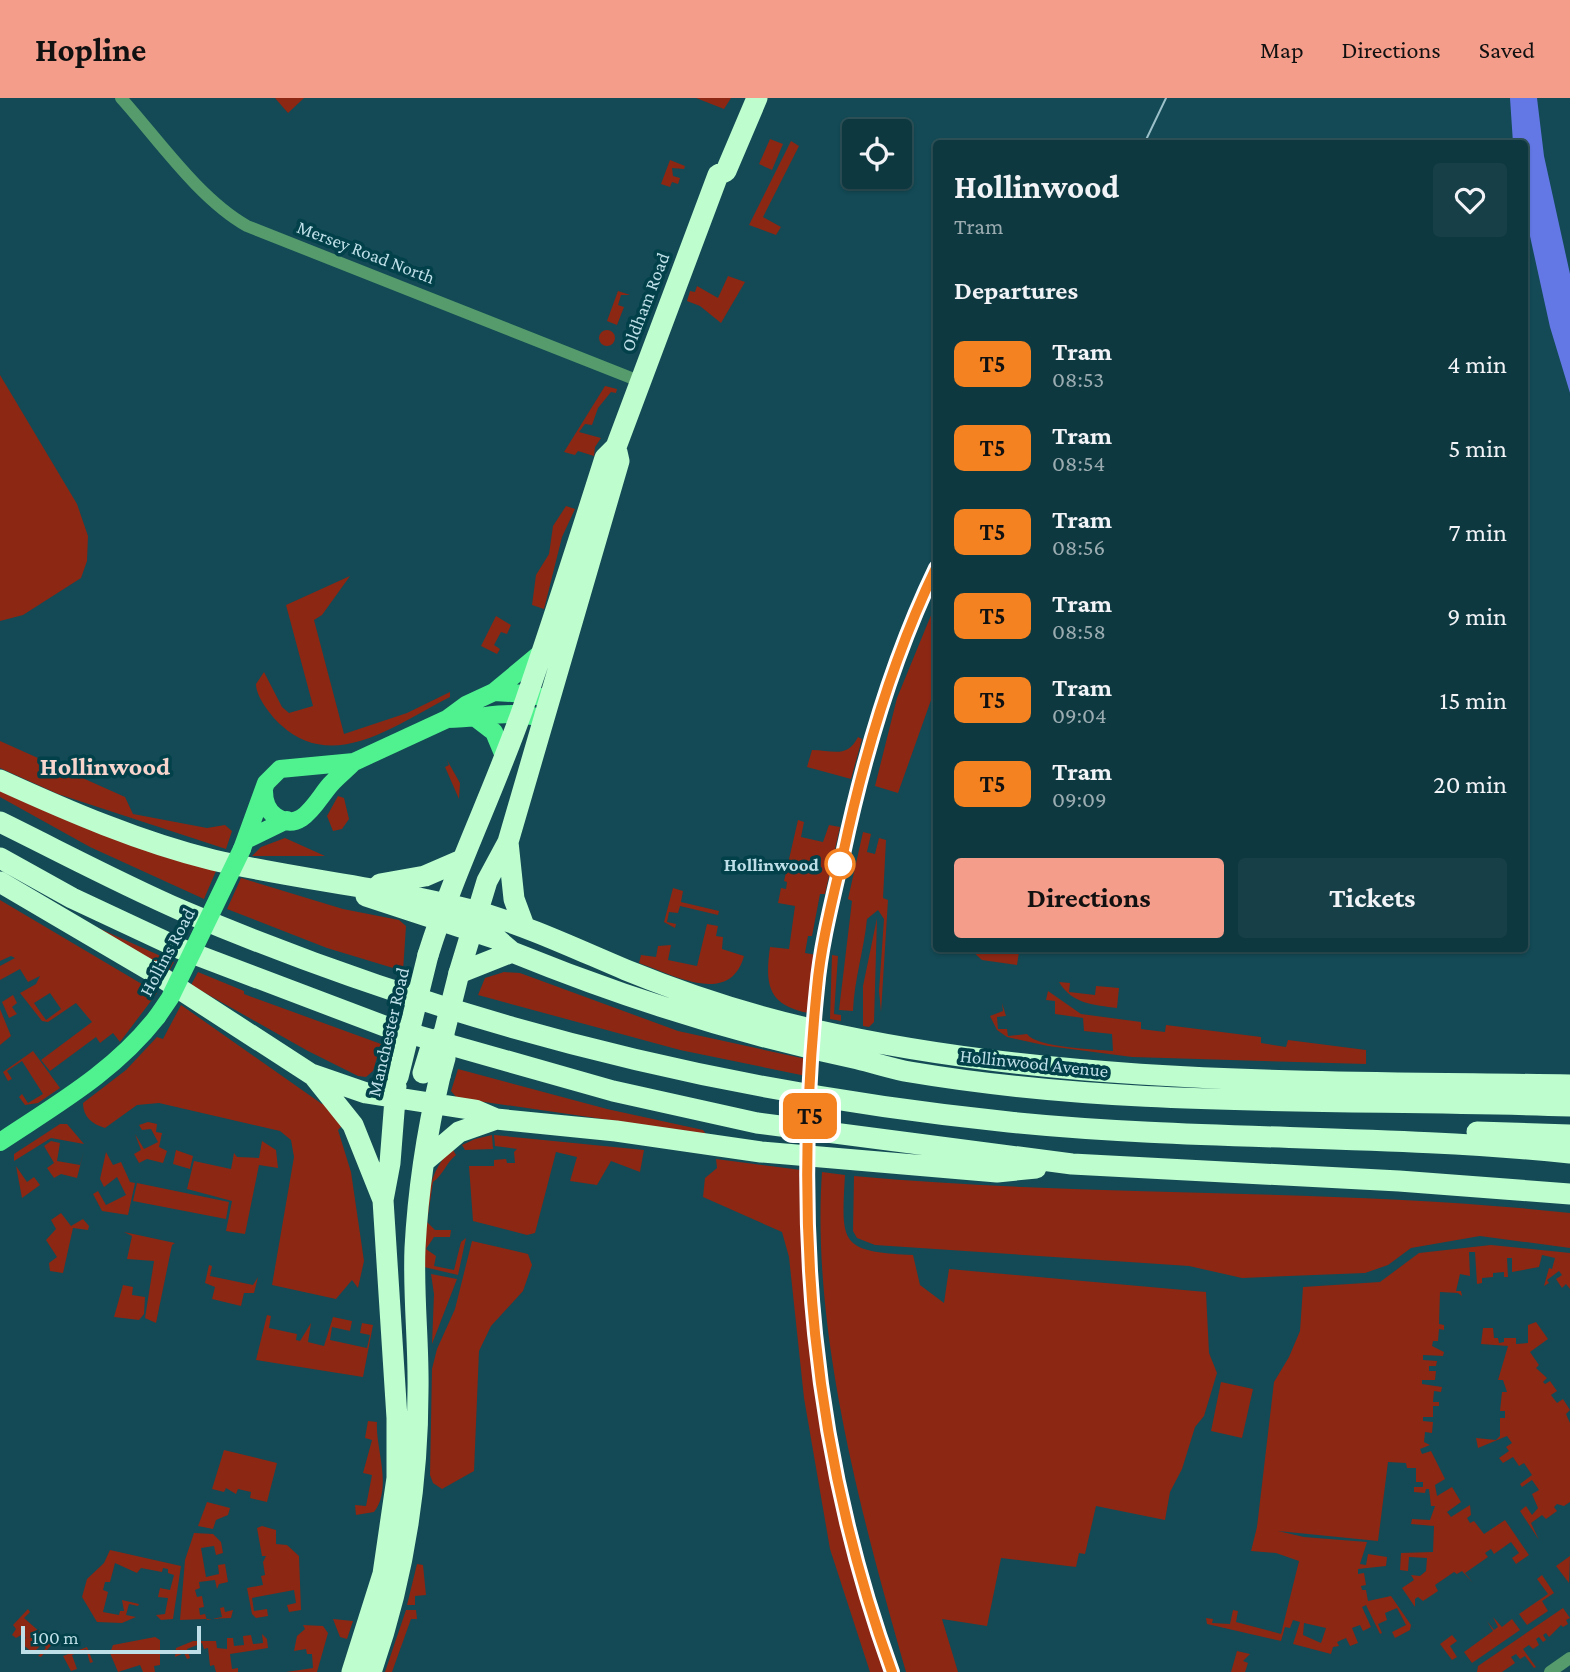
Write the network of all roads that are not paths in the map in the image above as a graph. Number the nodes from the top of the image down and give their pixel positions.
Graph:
1 (121, 98) edge
2 (743, 98) edge
3 (757, 98) edge
4 (718, 175) junction
5 (639, 381) junction
6 (597, 508) junction
7 (543, 652) junction
8 (494, 692) junction
9 (524, 703) junction
10 (547, 709) junction
11 (447, 719) junction
12 (477, 719) junction
13 (504, 756) junction
14 (354, 762) junction
15 (302, 769) junction
16 (0, 780) edge
17 (264, 791) junction
18 (316, 804) junction
19 (286, 820) junction
20 (0, 822) edge
21 (508, 842) junction
22 (245, 844) junction
23 (0, 858) edge
24 (462, 860) junction
25 (0, 882) edge
26 (395, 887) junction
27 (357, 888) junction
28 (442, 913) junction
29 (473, 922) junction
30 (524, 926) junction
31 (512, 952) junction
32 (459, 973) junction
33 (311, 1074) junction
34 (1570, 1085) edge
35 (394, 1099) junction
36 (424, 1103) junction
37 (1570, 1106) edge
38 (483, 1118) junction
39 (1570, 1135) edge
40 (1388, 1139) junction
41 (0, 1142) edge
42 (1570, 1153) edge
43 (426, 1160) junction
44 (1072, 1164) junction
45 (1570, 1195) edge
46 (383, 1200) junction
47 (400, 1522) junction
48 (1570, 1658) edge
49 (352, 1672) edge
50 (372, 1672) edge
51 (1550, 1672) edge

1 - 5 street, Mersey Road North
2 - 4 highway, Oldham Road
3 - 4 highway, Oldham Road
4 - 5 highway, Oldham Road
5 - 6 highway, Oldham Road
6 - 7 highway, Manchester Road
6 - 10 highway
7 - 8 main road
7 - 9 highway, Manchester Road
8 - 9 main road, Hollins Road
8 - 11 main road, Hollins Road
9 - 10 main road, Hollins Road
9 - 12 main road, Hollins Road
9 - 13 highway, Manchester Road
10 - 21 highway
11 - 12 main road, Hollins Road
11 - 14 main road, Hollins Road
12 - 13 main road
13 - 24 highway, Manchester Road
14 - 15 main road, Hollins Road
14 - 18 main road, Hollins Road
15 - 17 main road, Hollins Road
15 - 18 main road
16 - 27 highway
17 - 19 main road
17 - 22 main road, Hollins Road
18 - 19 main road, Hollins Road
19 - 22 main road, Hollins Road
20 - 40 highway
21 - 29 highway
21 - 30 highway
22 - 41 main road, Hollins Road, bridge
23 - 44 highway
24 - 26 highway
24 - 28 highway, Manchester Road
25 - 33 highway
26 - 27 highway
26 - 28 highway
27 - 28 highway
28 - 29 highway
28 - 35 highway, Manchester Road, bridge
29 - 30 highway, Hollinwood Avenue
29 - 31 highway, Hollinwood Avenue
29 - 32 highway
30 - 34 highway, Hollinwood Avenue
31 - 32 highway
31 - 37 highway, Hollinwood Avenue
32 - 36 highway, Manchester Road, bridge
33 - 35 highway
33 - 46 highway
35 - 36 highway
35 - 46 highway, Manchester Road
36 - 38 highway
36 - 43 highway, Manchester Road
38 - 43 highway
38 - 44 highway
39 - 40 highway
40 - 42 highway
43 - 47 highway, Manchester Road
44 - 45 highway
46 - 47 highway, Manchester Road
47 - 49 highway, Manchester Road
47 - 50 highway, Manchester Road
48 - 51 street

